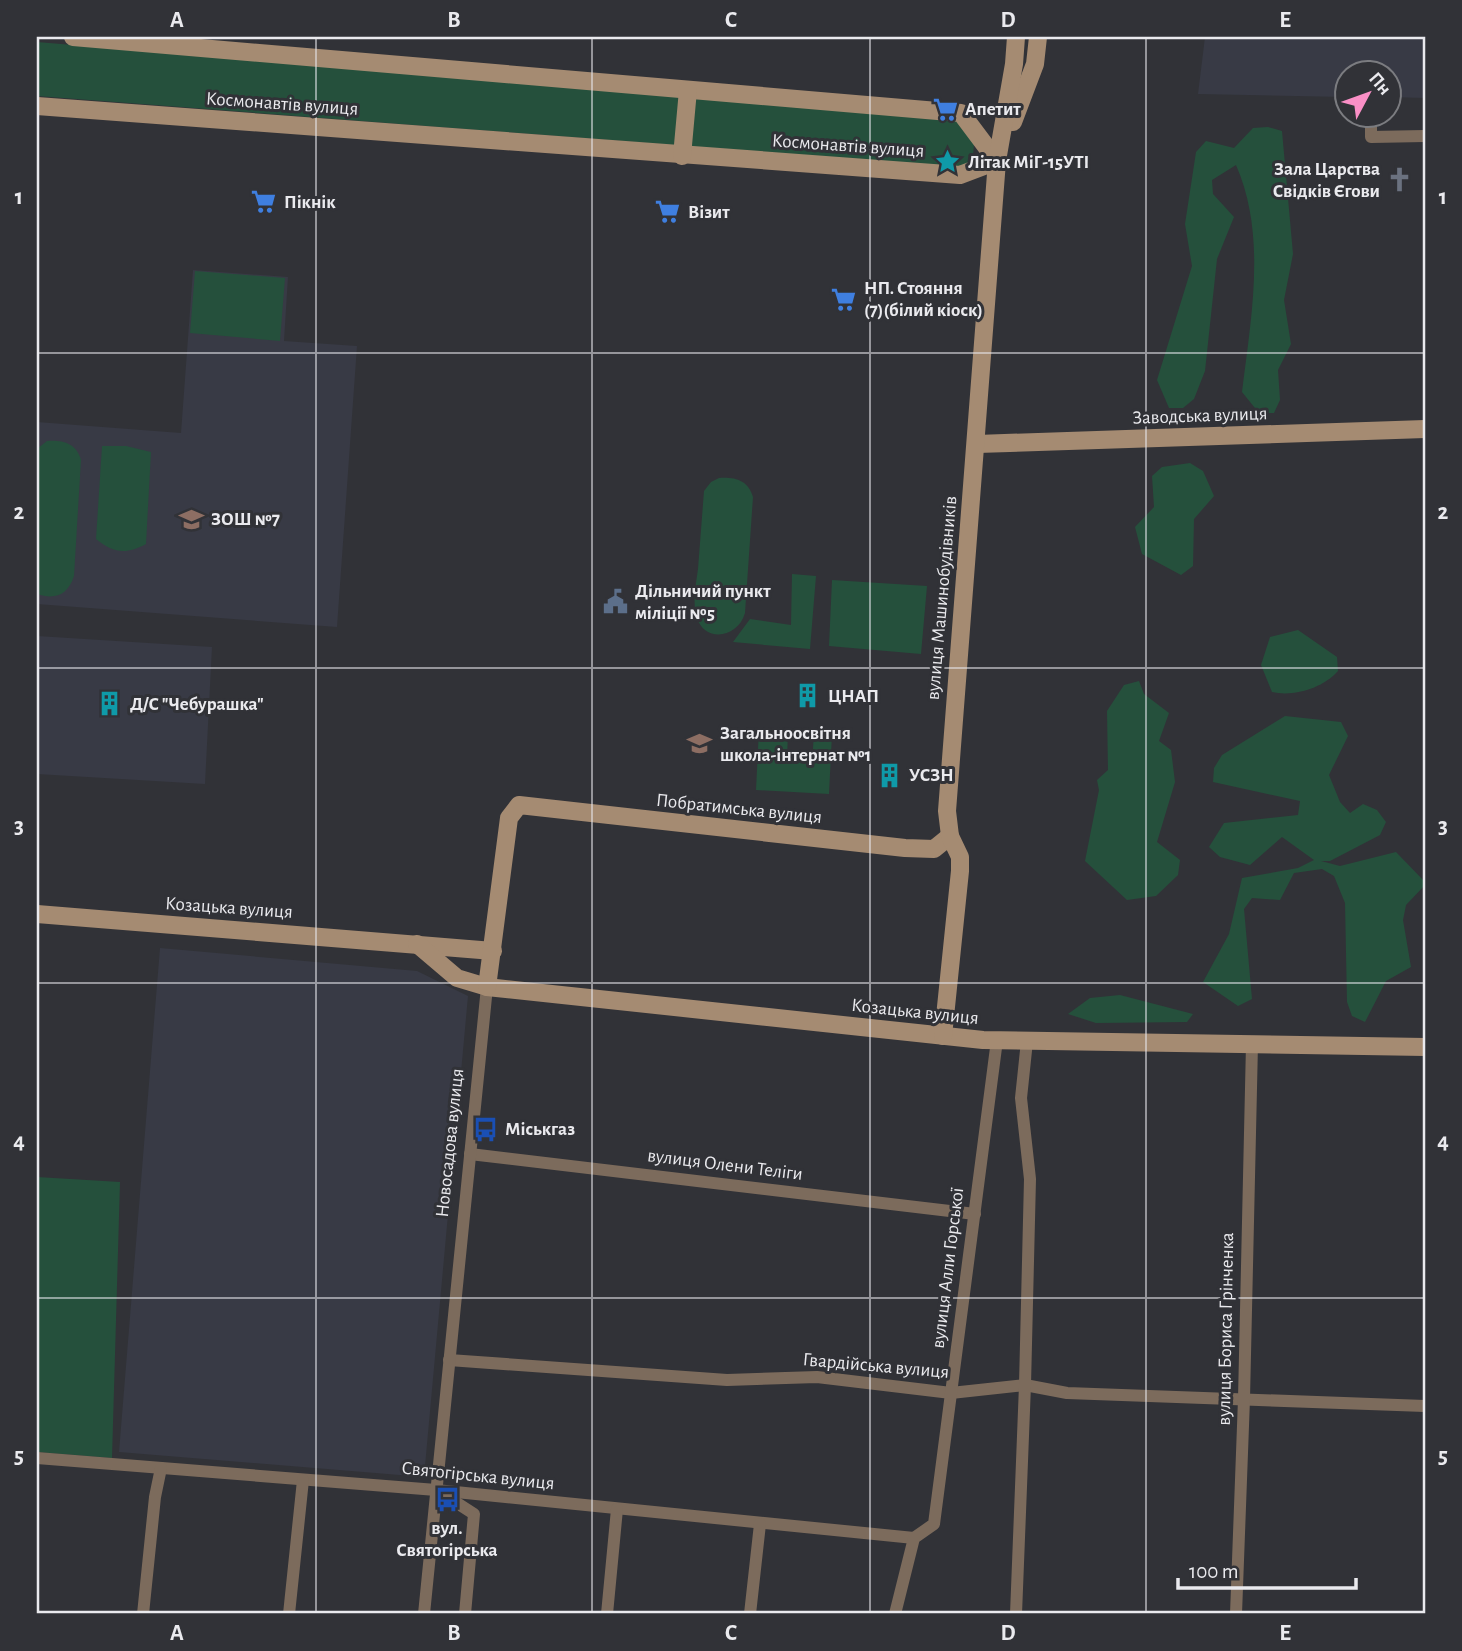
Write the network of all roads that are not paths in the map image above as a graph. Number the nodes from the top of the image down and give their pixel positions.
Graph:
1 (73, 37) edge
2 (1016, 37) edge
3 (1038, 37) edge
4 (688, 90) junction
5 (37, 106) edge
6 (1371, 130) edge
7 (1425, 136) edge
8 (682, 156) junction
9 (998, 162) junction
10 (1425, 429) edge
11 (976, 444) junction
12 (519, 805) joint
13 (950, 836) junction
14 (37, 914) edge
15 (418, 944) junction
16 (493, 951) junction
17 (487, 987) junction
18 (943, 1036) junction
19 (997, 1040) junction
20 (1027, 1041) junction
21 (1252, 1044) junction
22 (1425, 1047) edge
23 (470, 1154) junction
24 (975, 1214) junction
25 (449, 1360) junction
26 (1025, 1385) junction
27 (951, 1393) junction
28 (1244, 1399) junction
29 (1425, 1406) edge
30 (37, 1458) edge
31 (161, 1468) junction
32 (303, 1480) junction
33 (436, 1490) junction
34 (617, 1509) junction
35 (760, 1524) junction
36 (914, 1538) junction
37 (144, 1614) edge
38 (289, 1614) edge
39 (424, 1614) edge
40 (465, 1614) edge
41 (607, 1614) edge
42 (750, 1614) edge
43 (895, 1614) edge
44 (1016, 1614) edge
45 (1236, 1614) edge

1 - 4 street
2 - 9 street, вулиця Машинобудівників
3 - 9 street, вулиця Машинобудівників
4 - 8 street
4 - 9 street
5 - 8 street, Космонавтів вулиця
6 - 7 street
8 - 9 street, Космонавтів вулиця
9 - 11 street, вулиця Машинобудівників
10 - 11 street, Заводська вулиця
11 - 13 street, вулиця Машинобудівників
12 - 13 street, Побратимська вулиця
12 - 16 street, Новосадова вулиця
13 - 18 street, вулиця Машинобудівників
14 - 15 street, Козацька вулиця
15 - 16 street, Козацька вулиця
15 - 17 street, Козацька вулиця
16 - 17 street, Новосадова вулиця
17 - 18 street, Козацька вулиця
17 - 23 street, Новосадова вулиця
18 - 19 street, Козацька вулиця
19 - 20 street, Козацька вулиця
19 - 24 street, вулиця Алли Горської
20 - 21 street, Козацька вулиця
20 - 26 street
21 - 22 street, Козацька вулиця
21 - 28 street, вулиця Бориса Грінченка
23 - 24 street, вулиця Олени Теліги
23 - 25 street, Новосадова вулиця
24 - 27 street, вулиця Алли Горської
25 - 27 street, Гвардійська вулиця
25 - 33 street, Новосадова вулиця
26 - 27 street, Гвардійська вулиця
26 - 28 street, Гвардійська вулиця
26 - 44 street
27 - 36 street, вулиця Алли Горської
28 - 29 street, Гвардійська вулиця
28 - 45 street, вулиця Бориса Грінченка
30 - 31 street, Святогірська вулиця
31 - 32 street, Святогірська вулиця
31 - 37 street
32 - 33 street, Святогірська вулиця
32 - 38 street
33 - 34 street, Святогірська вулиця
33 - 39 street, Новосадова вулиця
33 - 40 street
34 - 35 street, Святогірська вулиця
34 - 41 street
35 - 36 street, Святогірська вулиця
35 - 42 street
36 - 43 street, вулиця Алли Горської

